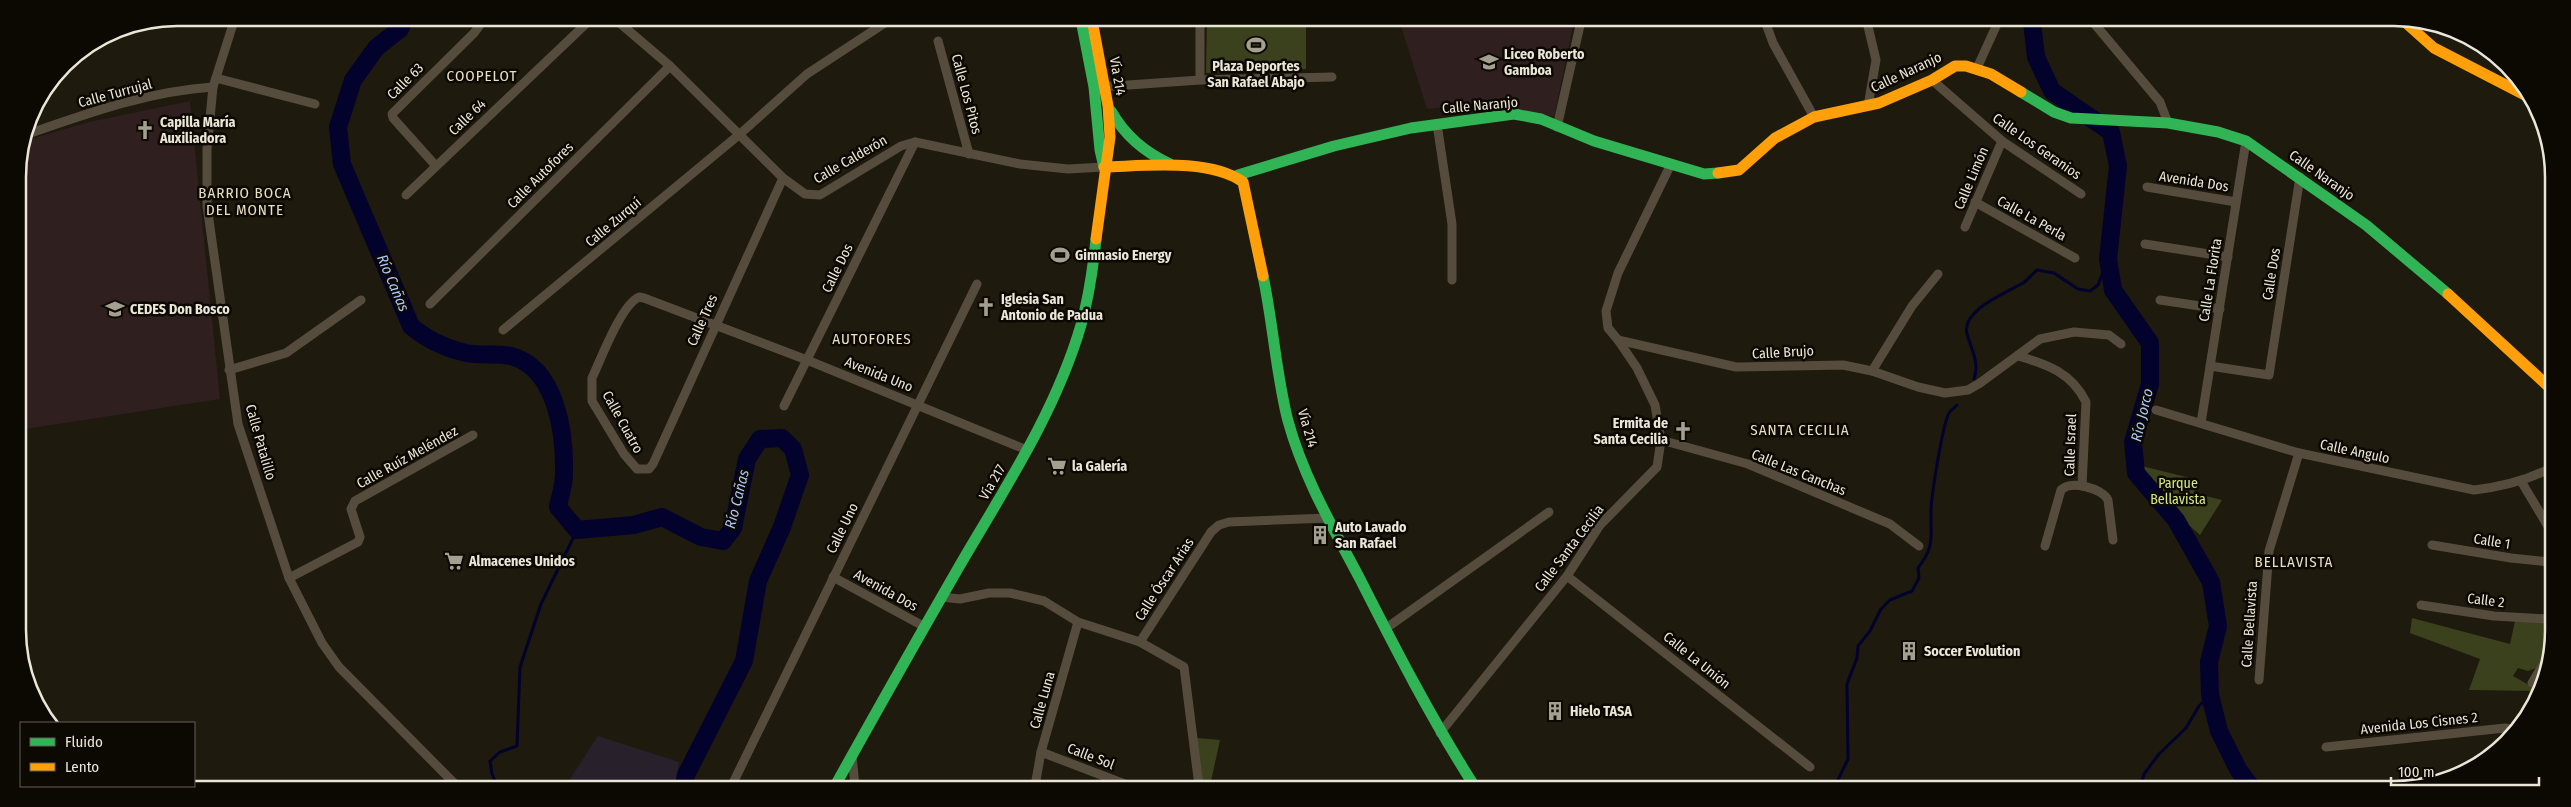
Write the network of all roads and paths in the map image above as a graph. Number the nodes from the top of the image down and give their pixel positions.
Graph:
1 (1580, 26) edge
2 (1767, 26) edge
3 (1868, 26) edge
4 (1996, 26) edge
5 (2096, 26) edge
6 (232, 27) edge
7 (479, 27) edge
8 (582, 27) edge
9 (624, 27) edge
10 (879, 27) edge
11 (1083, 27) edge
12 (1093, 27) edge
13 (1200, 27) edge
14 (2411, 28) edge
15 (938, 41) dead end
16 (670, 66) junction
17 (1977, 68) junction
18 (1332, 77) dead end
19 (216, 78) junction
20 (1200, 80) junction
21 (1932, 80) junction
22 (213, 87) junction
23 (1100, 87) junction
24 (2518, 91) edge
25 (315, 104) dead end
26 (1108, 106) junction
27 (1868, 106) junction
28 (1814, 117) junction
29 (2168, 123) junction
30 (1437, 124) junction
31 (1557, 127) junction
32 (33, 132) edge
33 (740, 134) junction
34 (2002, 141) junction
35 (2246, 141) junction
36 (915, 142) junction
37 (969, 154) junction
38 (1671, 164) junction
39 (436, 166) junction
40 (1104, 167) junction
41 (1175, 167) junction
42 (1238, 175) junction
43 (2300, 177) junction
44 (783, 178) junction
45 (2147, 187) dead end
46 (2081, 194) dead end
47 (406, 195) dead end
48 (1975, 202) junction
49 (2236, 202) junction
50 (1965, 226) dead end
51 (2145, 244) dead end
52 (2228, 257) junction
53 (2075, 258) dead end
54 (1938, 274) dead end
55 (1452, 280) dead end
56 (977, 284) dead end
57 (634, 299) joint
58 (360, 300) dead end
59 (2160, 300) dead end
60 (430, 304) dead end
61 (2220, 308) junction
62 (714, 326) junction
63 (503, 330) dead end
64 (1618, 340) junction
65 (2121, 344) dead end
66 (2018, 356) junction
67 (807, 360) junction
68 (2210, 366) junction
69 (229, 370) junction
70 (1872, 371) junction
71 (2545, 384) edge
72 (918, 404) junction
73 (784, 406) dead end
74 (2156, 410) dead end
75 (2201, 423) junction
76 (473, 436) dead end
77 (1661, 440) junction
78 (1027, 450) junction
79 (2299, 453) junction
80 (644, 470) joint
81 (2545, 472) edge
82 (2521, 481) junction
83 (2082, 486) junction
84 (1549, 512) dead end
85 (1328, 518) junction
86 (2545, 521) edge
87 (2113, 540) dead end
88 (2432, 545) dead end
89 (1919, 546) dead end
90 (2046, 546) dead end
91 (2545, 562) edge
92 (1567, 576) junction
93 (833, 577) junction
94 (290, 578) junction
95 (942, 597) junction
96 (2421, 605) dead end
97 (2545, 619) edge
98 (1078, 622) junction
99 (924, 627) junction
100 (1386, 629) junction
101 (1140, 642) junction
102 (2540, 670) edge
103 (2259, 680) dead end
104 (2532, 683) dead end
105 (2508, 728) edge
106 (1440, 733) junction
107 (2326, 747) dead end
108 (1041, 752) junction
109 (852, 756) junction
110 (1810, 767) dead end
111 (1470, 780) edge
112 (452, 781) edge
113 (734, 781) edge
114 (838, 781) edge
115 (854, 781) edge
116 (1036, 781) edge
117 (1116, 781) edge
118 (1198, 781) edge

1 - 31 street
2 - 28 street
3 - 27 street
4 - 17 street
5 - 29 street
6 - 19 street, Calle Patalillo
7 - 39 street, Calle 63
8 - 39 street, Calle 64
9 - 16 street, Calle Calderón
10 - 33 street, Calle Zurquí
11 - 23 main road, Vía 214
12 - 23 main road, Vía 214
13 - 20 street
14 - 24 main road
15 - 37 street, Calle Los Pitos
16 - 33 street, Calle Calderón
16 - 60 street, Calle Autofores
17 - 21 main road, Calle Naranjo
17 - 29 main road, Calle Naranjo
18 - 20 street
19 - 22 street, Calle Patalillo
19 - 25 street
20 - 23 street
21 - 27 main road, Calle Naranjo
21 - 34 street, Calle Los Geranios
22 - 32 street, Calle Turrujal
22 - 69 street, Calle Patalillo
23 - 26 main road, Vía 214
23 - 40 main road, Vía 214
26 - 40 main road, Vía 214
26 - 41 main road
27 - 28 main road, Calle Naranjo
28 - 38 main road, Calle Naranjo
29 - 35 main road, Calle Naranjo
30 - 31 main road, Calle Naranjo
30 - 42 main road, Calle Naranjo
30 - 55 street
31 - 38 main road, Calle Naranjo
33 - 44 street, Calle Calderón
33 - 63 street, Calle Zurquí
34 - 46 street, Calle Los Geranios
34 - 48 street, Calle Limón
35 - 43 main road, Calle Naranjo
35 - 49 street, Calle La Florita
36 - 37 street
36 - 44 street, Calle Calderón
36 - 67 street, Calle Dos
37 - 40 street
38 - 64 street
39 - 47 street, Calle 64
40 - 41 main road
40 - 78 main road, Vía 217
41 - 42 main road
42 - 85 main road, Vía 214
43 - 68 street, Calle Dos
43 - 71 main road, Calle Naranjo
44 - 62 street, Calle Tres
45 - 49 street, Avenida Dos
48 - 50 street, Calle Limón
48 - 53 street, Calle La Perla
49 - 52 street, Calle La Florita
51 - 52 street
52 - 61 street, Calle La Florita
54 - 70 street
56 - 72 street, Calle Uno
57 - 62 street, Avenida Uno
57 - 80 street, Calle Cuatro
58 - 69 street
59 - 61 street
61 - 68 street, Calle La Florita
62 - 67 street, Avenida Uno
62 - 80 street, Calle Tres
64 - 70 street, Calle Brujo
64 - 77 street, Calle Santa Cecilia
65 - 66 street, Calle Brujo
66 - 70 street, Calle Brujo
66 - 83 street, Calle Israel
67 - 72 street, Avenida Uno
67 - 73 street, Calle Dos
68 - 75 street, Calle La Florita
69 - 94 street, Calle Patalillo
72 - 78 street, Avenida Uno
72 - 93 street, Calle Uno
74 - 75 street, Calle Angulo
75 - 79 street, Calle Angulo
76 - 94 street, Calle Ruíz Meléndez
77 - 89 street, Calle Las Canchas
77 - 92 street, Calle Santa Cecilia
78 - 95 main road, Vía 217
79 - 82 street, Calle Angulo
79 - 103 street, Calle Bellavista
81 - 82 street, Calle Angulo
82 - 86 street
83 - 87 street
83 - 90 street
84 - 100 street
85 - 100 main road, Vía 214
85 - 101 street, Calle Óscar Arias
88 - 91 street, Calle 1
92 - 106 street, Calle Santa Cecilia
92 - 110 street, Calle La Unión
93 - 99 street, Avenida Dos
93 - 113 street, Calle Uno
94 - 112 street, Calle Patalillo
95 - 98 street, Calle Óscar Arias
95 - 99 main road, Vía 217
96 - 97 street, Calle 2
98 - 101 street, Calle Óscar Arias
98 - 108 street, Calle Luna
99 - 109 main road, Vía 217
100 - 106 main road, Vía 214
101 - 118 street
102 - 104 street
105 - 107 street, Avenida Los Cisnes 2
106 - 111 main road, Vía 214
108 - 116 street, Calle Luna
108 - 117 street, Calle Sol
109 - 114 main road, Vía 217
109 - 115 street

